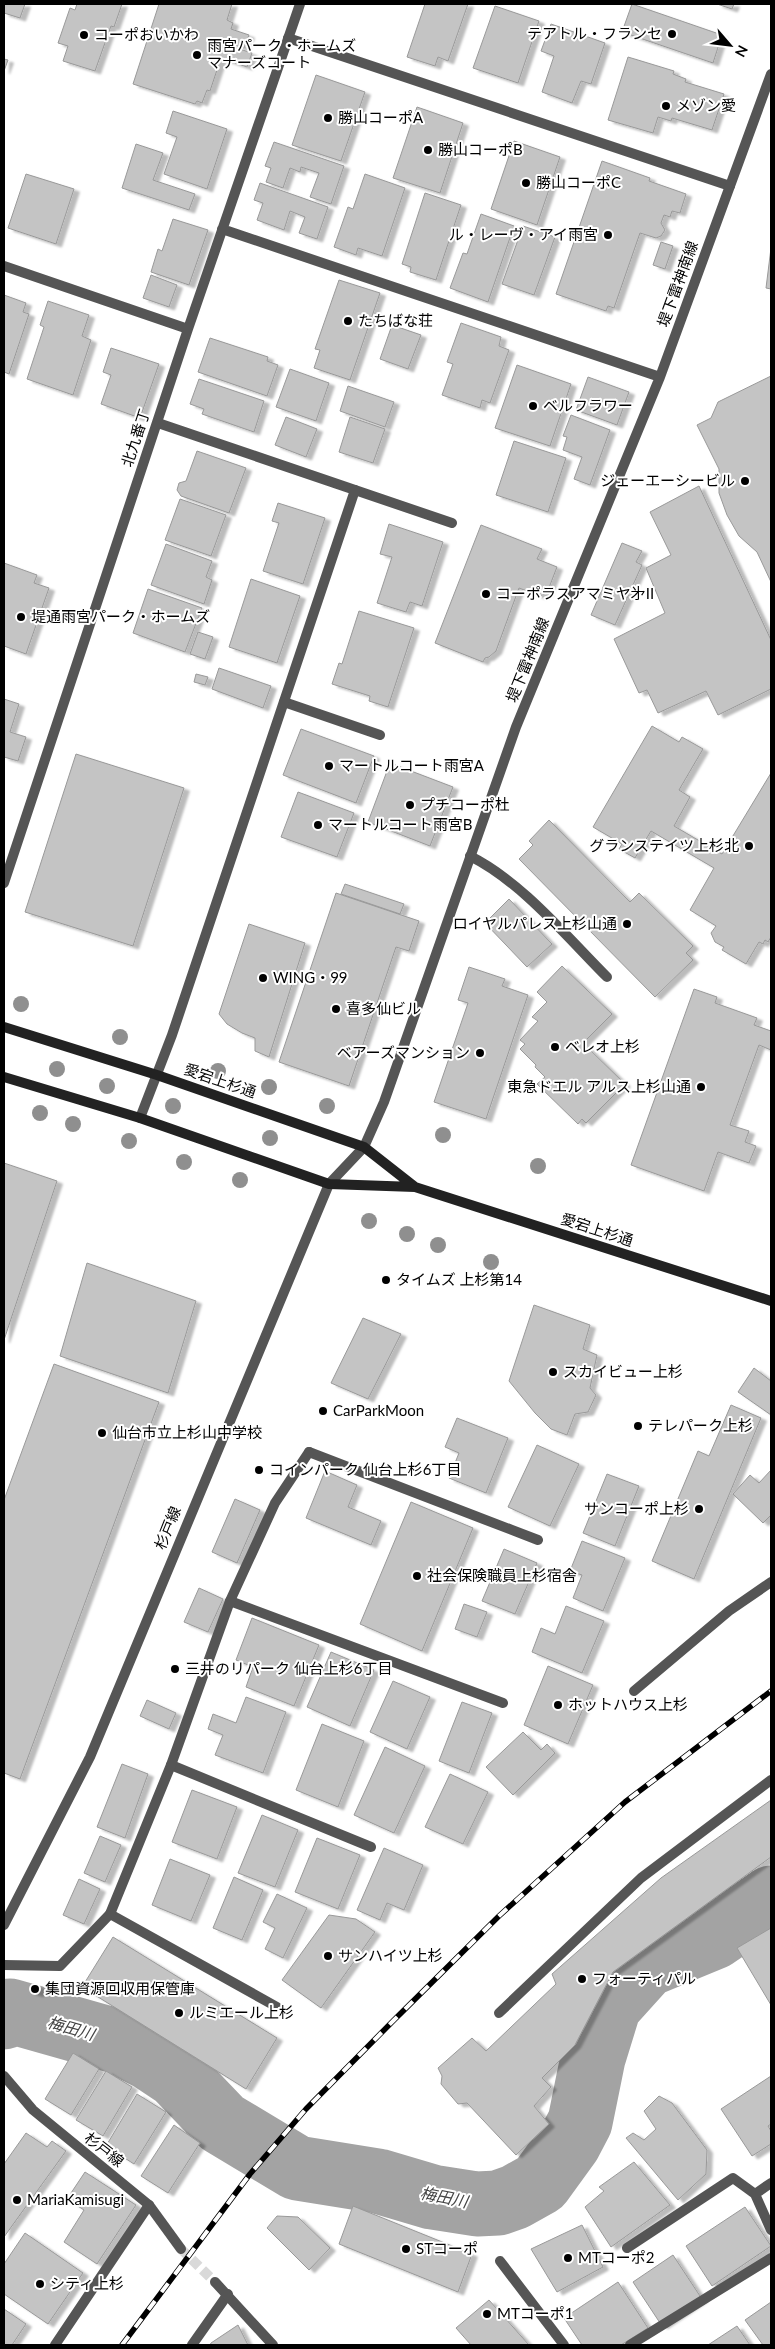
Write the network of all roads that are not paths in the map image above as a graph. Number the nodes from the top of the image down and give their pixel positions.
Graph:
1 (300, 4) edge
2 (288, 38) junction
3 (771, 74) edge
4 (730, 186) junction
5 (222, 229) junction
6 (4, 266) edge
7 (188, 329) junction
8 (660, 377) junction
9 (158, 423) junction
10 (355, 490) junction
11 (452, 523) dead end
12 (284, 702) junction
13 (380, 735) dead end
14 (470, 856) junction
15 (4, 882) edge
16 (607, 977) dead end
17 (4, 1027) edge
18 (157, 1075) junction
19 (4, 1077) edge
20 (140, 1118) junction
21 (364, 1147) junction
22 (329, 1184) junction
23 (415, 1187) junction
24 (771, 1301) edge
25 (538, 1540) dead end
26 (771, 1582) edge
27 (230, 1601) junction
28 (634, 1691) dead end
29 (503, 1703) dead end
30 (171, 1765) junction
31 (771, 1780) edge
32 (371, 1847) dead end
33 (110, 1914) junction
34 (4, 1925) edge
35 (4, 1966) edge
36 (277, 2007) dead end
37 (499, 2013) dead end
38 (4, 2077) edge
39 (771, 2183) edge
40 (754, 2194) junction
41 (149, 2205) junction
42 (771, 2230) edge
43 (627, 2248) dead end
44 (181, 2249) tunnel mouth
45 (771, 2258) edge
46 (500, 2261) dead end
47 (215, 2282) tunnel mouth
48 (228, 2294) junction
49 (55, 2345) edge
50 (192, 2345) edge
51 (273, 2345) edge
52 (564, 2345) edge
53 (630, 2345) edge

1 - 2 street, 北九番丁
2 - 4 street
2 - 5 street, 北九番丁
3 - 4 street, 堤下雷神南線
4 - 8 street, 堤下雷神南線
5 - 7 street, 北九番丁
5 - 8 street
6 - 7 street
7 - 9 street, 北九番丁
8 - 14 street, 堤下雷神南線
9 - 10 street
9 - 15 street, 北九番丁
10 - 11 street
10 - 12 street
12 - 13 street
12 - 18 street
14 - 16 street
14 - 21 street, 堤下雷神南線
17 - 18 street, 愛宕上杉通
18 - 20 street
18 - 21 street, 愛宕上杉通
19 - 20 street, 愛宕上杉通
20 - 22 street, 愛宕上杉通
21 - 22 street, 杉戸線
21 - 23 street, 愛宕上杉通
22 - 23 street, 愛宕上杉通
22 - 34 street, 杉戸線
23 - 24 street, 愛宕上杉通
25 - 27 street
26 - 28 street
27 - 29 street
27 - 30 street
30 - 32 street
30 - 33 street
31 - 37 street
33 - 35 street
33 - 36 street
38 - 41 street, 杉戸線
39 - 40 street
40 - 42 street
40 - 43 street
41 - 44 street, 杉戸線
41 - 49 street
45 - 53 street
46 - 52 street
47 - 48 street
48 - 50 street
48 - 51 street

